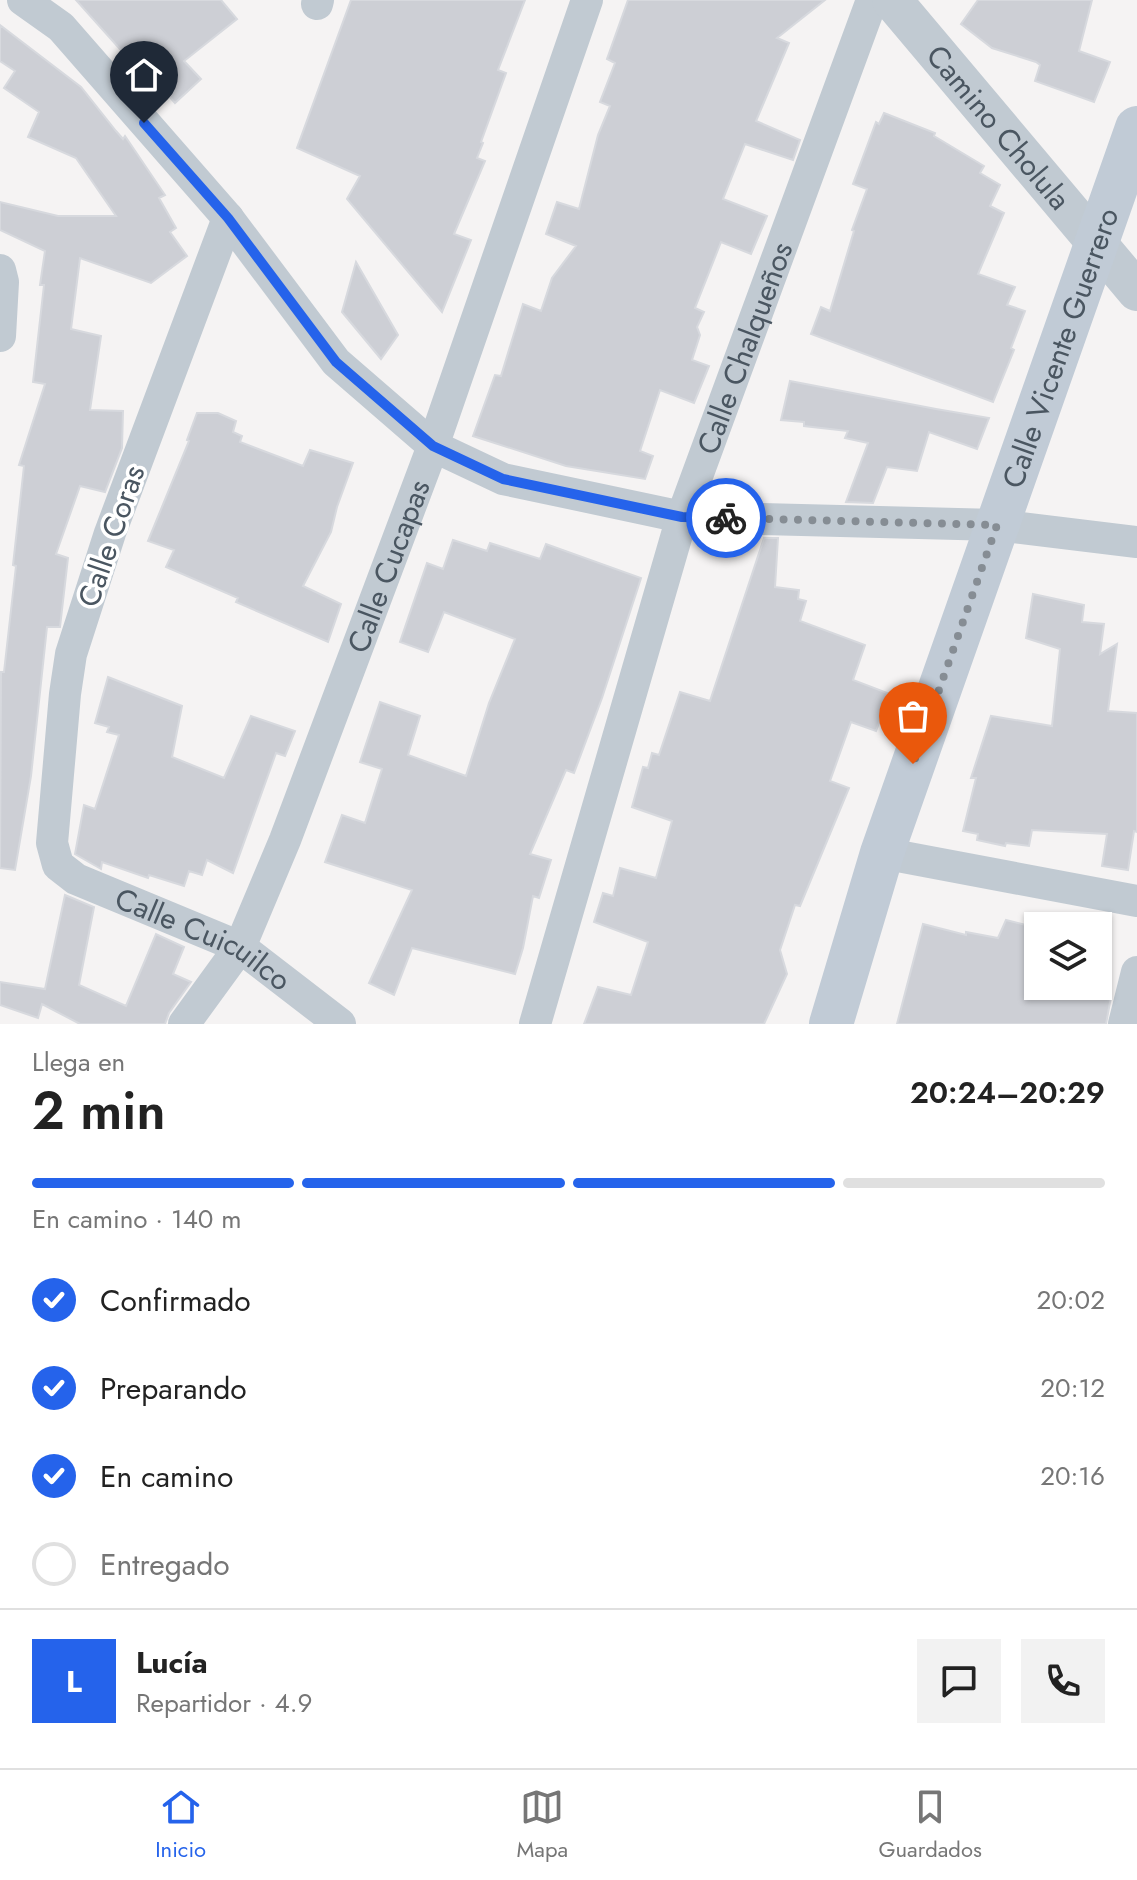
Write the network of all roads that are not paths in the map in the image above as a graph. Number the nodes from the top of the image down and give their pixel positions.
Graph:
1 (23, 0) edge
2 (587, 0) edge
3 (872, 0) edge
4 (892, 0) edge
5 (1137, 128) edge
6 (228, 218) junction
7 (1097, 241) junction
8 (0, 270) edge
9 (1137, 291) edge
10 (0, 336) edge
11 (433, 446) junction
12 (682, 517) junction
13 (997, 525) junction
14 (1137, 542) edge
15 (882, 853) junction
16 (58, 865) joint
17 (1137, 901) edge
18 (240, 947) junction
19 (1137, 972) edge
20 (184, 1024) edge
21 (340, 1024) edge
22 (535, 1024) edge
23 (831, 1024) edge
24 (1124, 1024) edge

1 - 6 street
2 - 11 street, Calle Cucapas
3 - 12 street, Calle Chalqueños
4 - 7 street, Camino Cholula
5 - 7 main road, Calle Vicente Guerrero
6 - 11 street
6 - 16 street, Calle Coras
7 - 9 street, Camino Cholula
7 - 13 main road, Calle Vicente Guerrero
8 - 10 street
11 - 12 street
11 - 18 street, Calle Cucapas
12 - 13 street
12 - 22 street, Calle Chalqueños
13 - 14 street
13 - 15 main road, Calle Vicente Guerrero
15 - 17 street
15 - 23 main road, Calle Vicente Guerrero
16 - 18 street, Calle Cuicuilco
18 - 20 street, Calle Cucapas
18 - 21 street, Calle Cuicuilco
19 - 24 street

